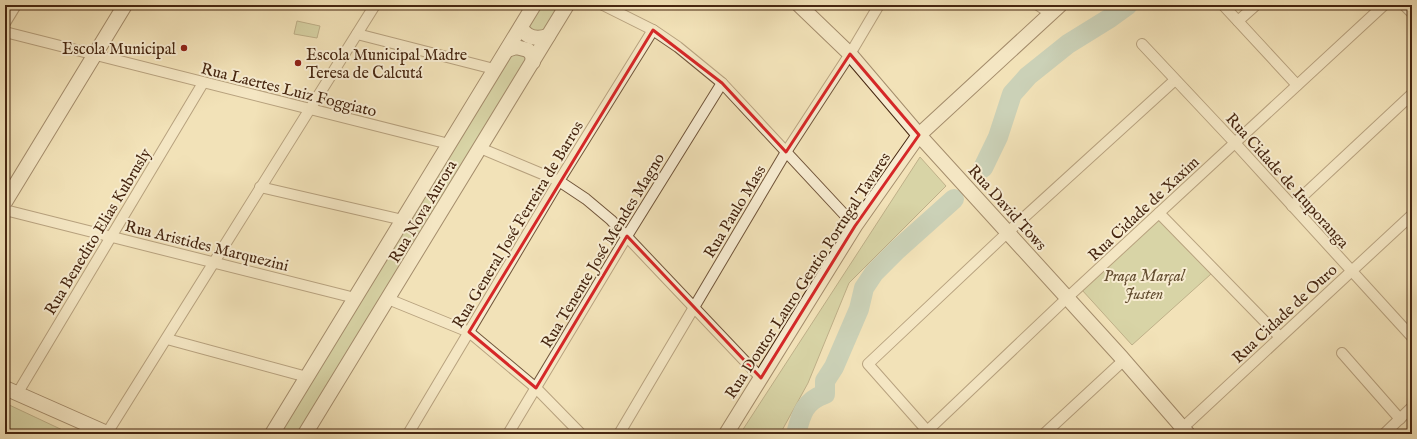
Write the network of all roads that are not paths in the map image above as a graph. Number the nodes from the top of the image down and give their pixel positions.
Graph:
1 (16, 5) edge
2 (125, 5) edge
3 (375, 5) edge
4 (534, 5) edge
5 (567, 5) edge
6 (603, 5) edge
7 (799, 5) edge
8 (879, 5) edge
9 (1038, 5) edge
10 (1223, 5) edge
11 (1256, 5) edge
12 (1384, 5) edge
13 (1404, 5) edge
14 (1055, 9) edge
15 (1412, 14) edge
16 (1238, 21) junction
17 (5, 23) edge
18 (521, 27) junction
19 (652, 30) junction
20 (5, 32) edge
21 (357, 34) junction
22 (548, 36) junction
23 (1142, 44) dead end
24 (507, 50) junction
25 (850, 54) junction
26 (93, 56) junction
27 (533, 62) junction
28 (494, 70) junction
29 (1175, 80) junction
30 (203, 83) junction
31 (722, 83) junction
32 (1297, 85) junction
33 (1412, 94) edge
34 (310, 110) junction
35 (919, 135) junction
36 (1235, 143) junction
37 (449, 144) junction
38 (480, 148) junction
39 (786, 152) junction
40 (559, 181) junction
41 (260, 187) junction
42 (5, 202) edge
43 (1292, 206) junction
44 (5, 210) edge
45 (1159, 213) junction
46 (1412, 215) edge
47 (403, 220) junction
48 (855, 226) junction
49 (1008, 232) junction
50 (627, 236) junction
51 (111, 237) junction
52 (213, 262) junction
53 (1351, 271) junction
54 (355, 298) junction
55 (1067, 298) junction
56 (388, 299) junction
57 (695, 308) junction
58 (469, 332) junction
59 (1280, 337) junction
60 (1412, 337) edge
61 (167, 339) junction
62 (1342, 353) dead end
63 (1124, 360) junction
64 (307, 377) junction
65 (761, 378) junction
66 (536, 388) junction
67 (11, 391) edge
68 (1412, 407) edge
69 (1400, 419) junction
70 (1182, 432) edge
71 (108, 433) edge
72 (927, 433) edge
73 (272, 434) edge
74 (305, 434) edge
75 (408, 434) edge
76 (508, 434) edge
77 (581, 434) edge
78 (619, 434) edge
79 (726, 434) edge
80 (1044, 434) edge
81 (1384, 434) edge

1 - 17 street
2 - 26 main road
3 - 21 street
4 - 18 main road, Rua Nova Aurora
5 - 22 main road, Rua Nova Aurora
6 - 19 street
7 - 25 main road, Rua David Tows
8 - 25 street, Rua Paulo Mass
9 - 14 street
10 - 16 street
11 - 16 street
12 - 32 street, Rua Cidade de Xaxim
13 - 15 street
14 - 35 main road, Rua Doutor Lauro Gentio Portugal Tavares
16 - 32 street
18 - 22 main road
18 - 24 main road, Rua Nova Aurora
19 - 31 street
19 - 40 street, Rua General José Ferreira de Barros
20 - 26 street, Rua Laertes Luiz Foggiato
21 - 28 street
21 - 34 street
22 - 27 main road, Rua Nova Aurora
23 - 29 street, Rua Cidade de Ituporanga
24 - 27 main road
24 - 28 main road, Rua Nova Aurora
25 - 35 main road, Rua David Tows
25 - 39 street, Rua Paulo Mass
26 - 30 street, Rua Laertes Luiz Foggiato
26 - 42 main road
27 - 38 main road, Rua Nova Aurora
28 - 37 main road, Rua Nova Aurora
29 - 36 street, Rua Cidade de Ituporanga
29 - 49 street
30 - 34 street, Rua Laertes Luiz Foggiato
30 - 51 street, Rua Benedito Elias Kubrusly
31 - 39 street
31 - 50 street, Rua Tenente José Mendes Magno
32 - 36 street, Rua Cidade de Xaxim
33 - 43 street
34 - 37 street, Rua Laertes Luiz Foggiato
34 - 41 street
35 - 48 main road, Rua Doutor Lauro Gentio Portugal Tavares
35 - 49 main road, Rua David Tows
36 - 43 street, Rua Cidade de Ituporanga
36 - 45 street, Rua Cidade de Xaxim
37 - 47 main road, Rua Nova Aurora
38 - 40 street
38 - 56 main road, Rua Nova Aurora
39 - 48 street
39 - 57 street, Rua Paulo Mass
40 - 50 street
40 - 58 street, Rua General José Ferreira de Barros
41 - 47 street
41 - 52 street
43 - 53 street, Rua Cidade de Ituporanga
44 - 51 street, Rua Aristides Marquezini
45 - 55 street, Rua Cidade de Xaxim
45 - 59 street
46 - 53 street, Rua Cidade de Ouro
47 - 54 main road, Rua Nova Aurora
48 - 65 main road, Rua Doutor Lauro Gentio Portugal Tavares
49 - 55 main road, Rua David Tows
49 - 72 street
50 - 57 street
50 - 66 street, Rua Tenente José Mendes Magno
51 - 52 street, Rua Aristides Marquezini
51 - 67 street, Rua Benedito Elias Kubrusly
52 - 54 street, Rua Aristides Marquezini
52 - 61 street
53 - 59 street, Rua Cidade de Ouro
53 - 60 street, Rua Cidade de Ituporanga
54 - 64 main road, Rua Nova Aurora
55 - 63 main road, Rua David Tows
55 - 72 street, Rua Cidade de Xaxim
56 - 58 street
56 - 74 main road, Rua Nova Aurora
57 - 65 street
57 - 78 street, Rua Paulo Mass
58 - 66 street
58 - 75 street, Rua General José Ferreira de Barros
59 - 70 street, Rua Cidade de Ouro
61 - 64 street
61 - 71 street
62 - 69 street
63 - 70 main road, Rua David Tows
63 - 80 street
64 - 73 main road, Rua Nova Aurora
65 - 79 main road, Rua Doutor Lauro Gentio Portugal Tavares
66 - 76 street, Rua Tenente José Mendes Magno
66 - 77 street
67 - 71 main road
68 - 69 street
69 - 81 street

